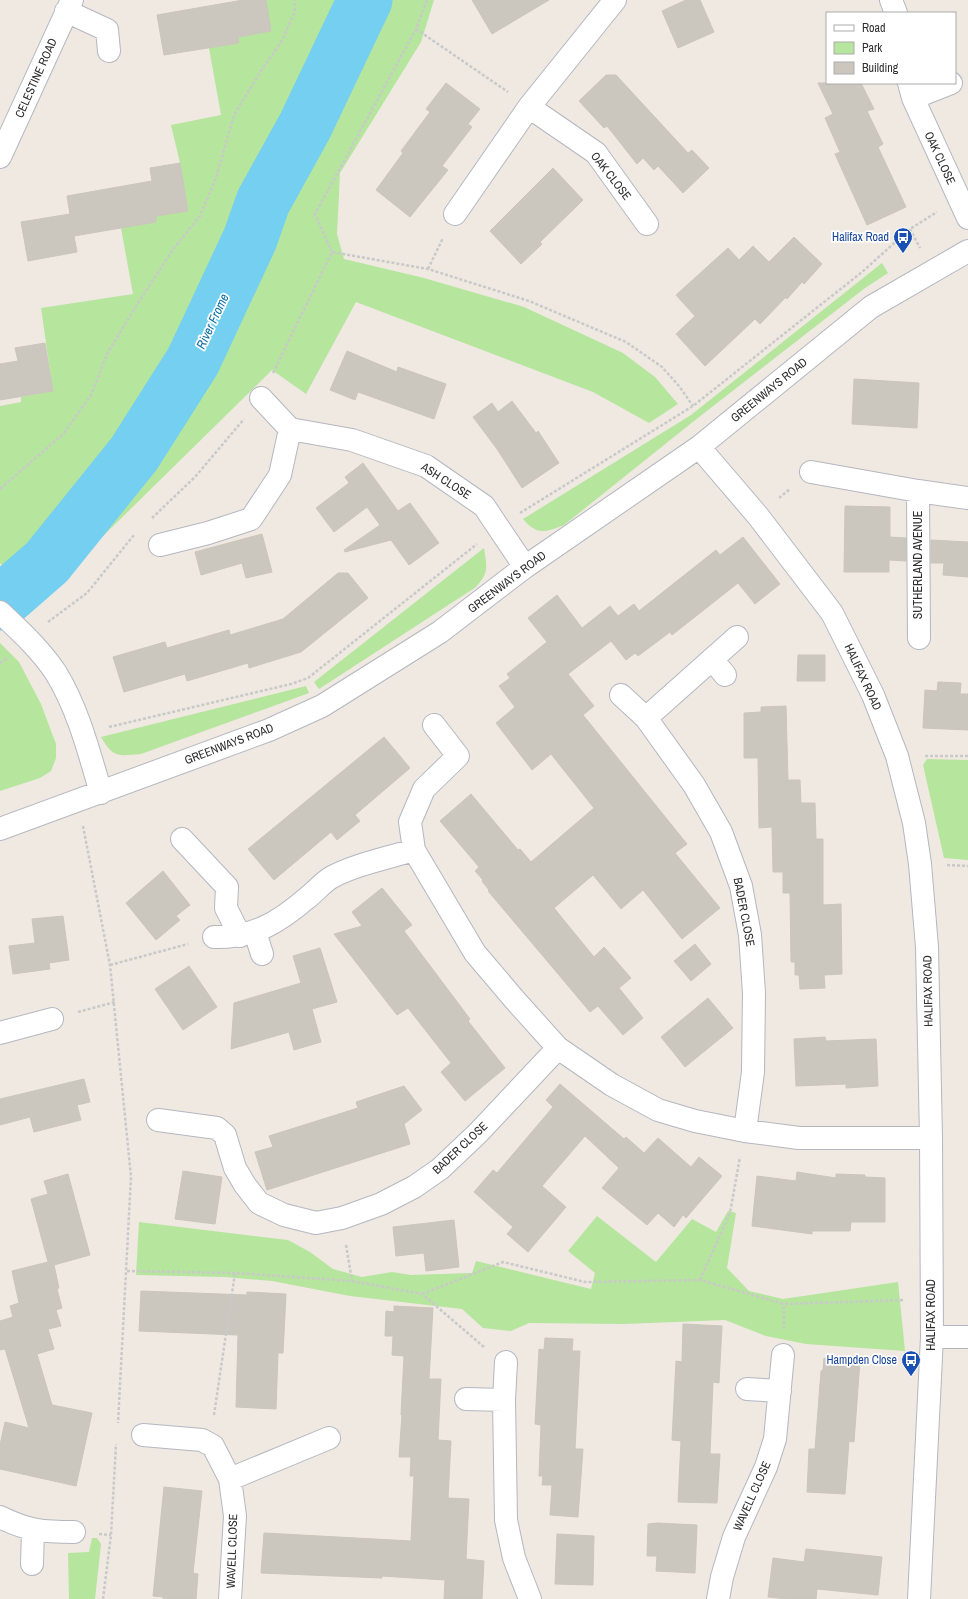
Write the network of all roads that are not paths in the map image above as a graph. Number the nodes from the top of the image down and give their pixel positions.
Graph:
1 (615, 0) edge
2 (891, 0) edge
3 (69, 6) edge
4 (896, 12) edge
5 (109, 51) dead end
6 (968, 76) edge
7 (956, 81) edge
8 (945, 84) edge
9 (911, 90) edge
10 (530, 107) junction
11 (0, 157) edge
12 (455, 214) road end
13 (968, 218) edge
14 (647, 224) dead end
15 (968, 251) edge
16 (261, 398) road end
17 (290, 429) junction
18 (699, 447) junction
19 (811, 472) road end
20 (918, 491) junction
21 (967, 492) edge
22 (160, 545) dead end
23 (525, 567) junction
24 (0, 612) edge
25 (736, 637) dead end
26 (919, 638) dead end
27 (621, 695) dead end
28 (646, 718) junction
29 (434, 725) dead end
30 (101, 793) junction
31 (0, 829) edge
32 (182, 839) dead end
33 (414, 850) junction
34 (248, 934) junction
35 (214, 937) road end
36 (262, 954) dead end
37 (52, 1019) road end
38 (0, 1033) edge
39 (558, 1048) junction
40 (158, 1120) dead end
41 (745, 1131) junction
42 (931, 1138) junction
43 (932, 1337) junction
44 (968, 1337) edge
45 (783, 1355) dead end
46 (506, 1362) road end
47 (747, 1389) dead end
48 (780, 1391) junction
49 (466, 1399) dead end
50 (504, 1400) junction
51 (143, 1435) dead end
52 (329, 1438) dead end
53 (230, 1479) junction
54 (0, 1517) edge
55 (33, 1530) junction
56 (74, 1532) dead end
57 (32, 1564) dead end
58 (230, 1599) edge
59 (530, 1599) edge
60 (718, 1599) edge
61 (919, 1599) edge

1 - 10 street
2 - 4 street
3 - 5 street
3 - 11 street, CELESTINE ROAD
6 - 7 street
8 - 9 street, OAK CLOSE
9 - 13 street, OAK CLOSE
10 - 12 street
10 - 14 street, OAK CLOSE
15 - 18 street, GREENWAYS ROAD
16 - 17 street
17 - 22 street
17 - 23 street, ASH CLOSE
18 - 23 street, GREENWAYS ROAD
18 - 42 street, HALIFAX ROAD
19 - 20 street
20 - 21 street
20 - 26 street, SUTHERLAND AVENUE
23 - 30 street, GREENWAYS ROAD
24 - 30 street
25 - 28 street
27 - 28 street, BADER CLOSE
28 - 41 street, BADER CLOSE
29 - 33 street
30 - 31 street, GREENWAYS ROAD
32 - 34 street
33 - 34 street
33 - 39 street
34 - 35 street
34 - 36 street
37 - 38 street
39 - 40 street, BADER CLOSE
39 - 41 street
41 - 42 street
42 - 43 street, HALIFAX ROAD
43 - 44 street
43 - 61 street, HALIFAX ROAD
45 - 48 street, WAVELL CLOSE
46 - 50 street
47 - 48 street
48 - 60 street, WAVELL CLOSE
49 - 50 street
50 - 59 street
51 - 53 street, WAVELL CLOSE
52 - 53 street
53 - 58 street, WAVELL CLOSE
54 - 55 street
55 - 56 street
55 - 57 street

